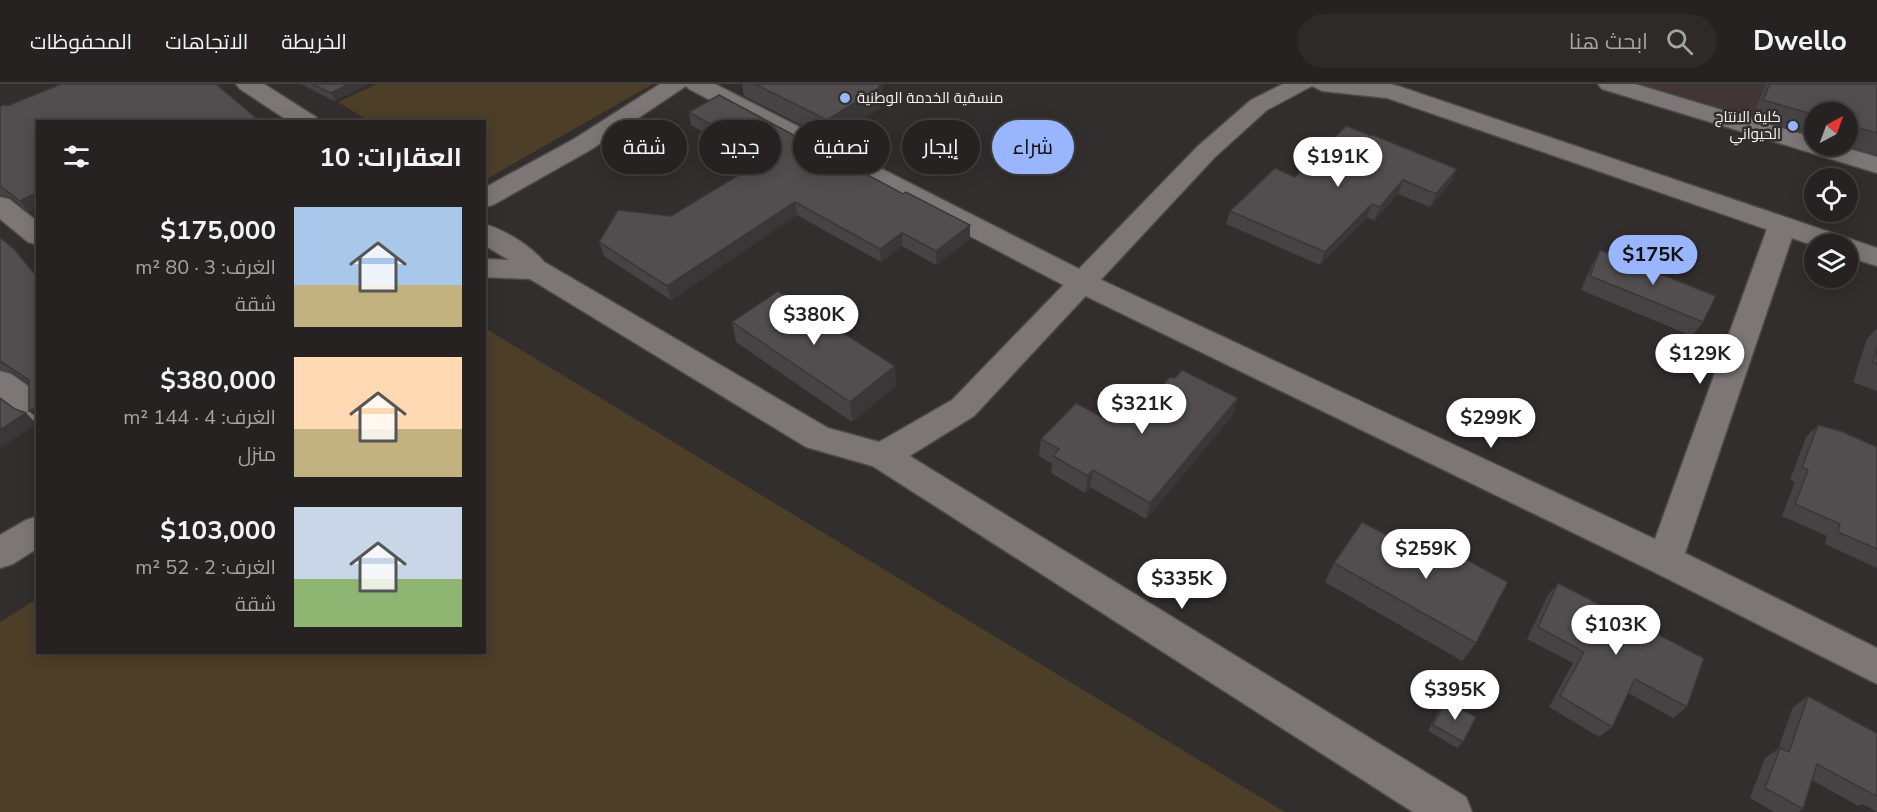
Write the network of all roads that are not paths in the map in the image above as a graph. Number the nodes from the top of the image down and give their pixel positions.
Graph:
1 (248, 84) edge
2 (676, 84) edge
3 (697, 84) edge
4 (1302, 84) edge
5 (1322, 84) edge
6 (1610, 84) edge
7 (304, 120) edge
8 (1877, 165) edge
9 (486, 198) edge
10 (0, 205) edge
11 (1782, 226) junction
12 (36, 234) edge
13 (486, 234) edge
14 (1807, 234) edge
15 (1858, 251) edge
16 (1877, 257) edge
17 (486, 268) edge
18 (536, 270) junction
19 (1081, 282) junction
20 (0, 381) edge
21 (36, 408) edge
22 (883, 456) junction
23 (36, 531) edge
24 (0, 553) edge
25 (1665, 560) junction
26 (1877, 667) edge
27 (1451, 812) edge

1 - 7 street
2 - 9 street
3 - 19 street
4 - 19 street
5 - 11 street
6 - 8 street
10 - 12 street
11 - 14 street
11 - 25 street
13 - 18 street
15 - 16 street
17 - 18 street
18 - 22 street
19 - 22 street
19 - 25 street
20 - 21 street
22 - 27 street
23 - 24 street
25 - 26 street

